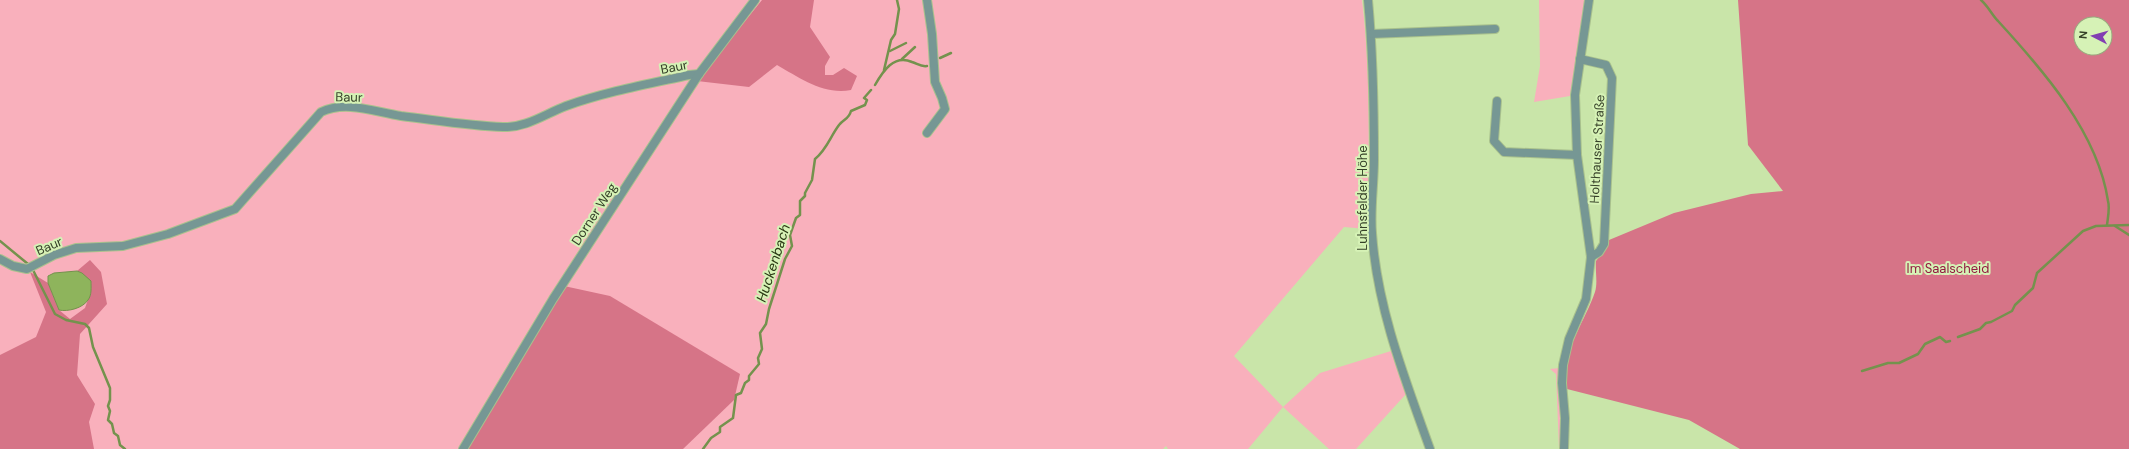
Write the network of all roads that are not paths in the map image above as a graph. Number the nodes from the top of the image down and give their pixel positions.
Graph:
1 (755, 0) edge
2 (927, 0) edge
3 (1368, 0) edge
4 (1589, 0) edge
5 (1495, 30) dead end
6 (1371, 34) junction
7 (1580, 59) junction
8 (699, 74) junction
9 (1498, 101) dead end
10 (927, 133) dead end
11 (1577, 155) junction
12 (1591, 257) junction
13 (0, 259) edge
14 (463, 449) edge
15 (1430, 449) edge
16 (1564, 449) edge

1 - 8 street, Dorner Weg
2 - 10 street
3 - 6 street, Luhnsfelder Höhe
4 - 7 street, Holthauser Straße
5 - 6 street
6 - 15 street, Luhnsfelder Höhe
7 - 11 street, Holthauser Straße
7 - 12 street, Holthauser Straße
8 - 13 street, Baur
8 - 14 street, Dorner Weg
9 - 11 street, Holthauser Straße
11 - 12 street, Holthauser Straße
12 - 16 street, Holthauser Straße

